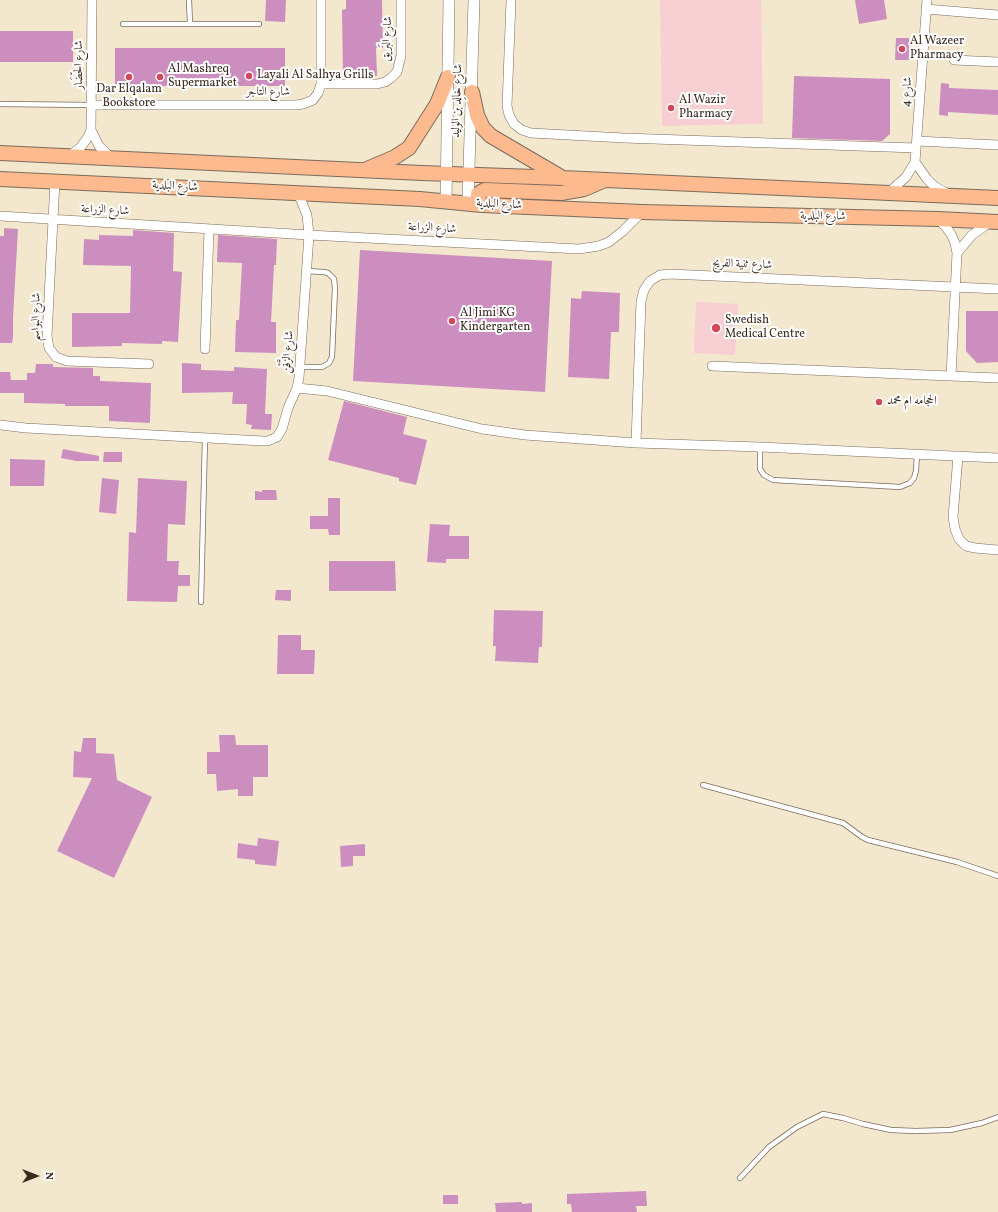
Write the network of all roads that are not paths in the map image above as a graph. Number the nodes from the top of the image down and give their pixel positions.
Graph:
1 (92, 0) edge
2 (189, 0) edge
3 (321, 0) edge
4 (401, 0) edge
5 (449, 0) edge
6 (474, 0) edge
7 (511, 0) edge
8 (926, 4) edge
9 (998, 15) edge
10 (123, 24) dead end
11 (190, 24) junction
12 (259, 24) dead end
13 (954, 60) dead end
14 (998, 62) edge
15 (448, 77) junction
16 (321, 84) junction
17 (472, 92) junction
18 (0, 104) edge
19 (91, 105) junction
20 (91, 130) junction
21 (917, 144) junction
22 (998, 145) edge
23 (0, 153) edge
24 (69, 156) junction
25 (111, 158) junction
26 (915, 162) junction
27 (363, 170) junction
28 (447, 174) junction
29 (468, 175) junction
30 (563, 178) junction
31 (0, 179) edge
32 (605, 180) junction
33 (55, 182) junction
34 (298, 193) junction
35 (887, 193) junction
36 (951, 196) junction
37 (998, 198) edge
38 (446, 202) junction
39 (475, 204) junction
40 (642, 212) junction
41 (0, 216) edge
42 (938, 219) junction
43 (53, 220) junction
44 (994, 222) edge
45 (208, 229) junction
46 (309, 235) junction
47 (958, 253) junction
48 (306, 271) junction
49 (955, 287) junction
50 (998, 289) edge
51 (205, 349) dead end
52 (149, 364) dead end
53 (712, 366) dead end
54 (300, 367) junction
55 (951, 376) junction
56 (998, 378) edge
57 (297, 388) junction
58 (0, 425) edge
59 (205, 438) junction
60 (636, 443) junction
61 (760, 447) junction
62 (917, 454) junction
63 (958, 456) junction
64 (998, 458) edge
65 (998, 550) edge
66 (201, 602) dead end
67 (703, 785) dead end
68 (998, 876) edge
69 (998, 1117) edge
70 (740, 1178) dead end

1 - 19 street, شارع الحْضَار
2 - 11 lane
3 - 16 street
4 - 16 street, شارع البَريق
5 - 15 street, شارع خالِد بن الوليد
6 - 17 street, شارع خالِد بن الوليد
7 - 21 street
8 - 9 street
8 - 21 street, شارع 4
10 - 11 lane
11 - 12 lane
13 - 14 street
15 - 27 main road
15 - 28 street, شارع خالِد بن الوليد
16 - 19 street, شارع التاجر
17 - 29 street, شارع خالِد بن الوليد
17 - 30 main road
18 - 19 lane, شارع التاجر
19 - 20 street, شارع الحْضَار
20 - 24 street
20 - 25 street, شارع الحْضَار
21 - 22 street
21 - 26 street, شارع 4
23 - 24 main road
24 - 25 main road
25 - 27 main road
26 - 35 street, شارع 4
26 - 36 street
27 - 28 main road
28 - 29 main road
28 - 38 street, شارع خالِد بن الوليد
29 - 30 main road
29 - 39 street, شارع خالِد بن الوليد
30 - 32 main road
31 - 33 main road, شارع البلدية
32 - 35 main road
32 - 39 main road
33 - 34 main road, شارع البلدية
33 - 43 street, شارع البواسم
34 - 38 main road, شارع البلدية
34 - 46 street, شارع الزَّفْن
35 - 36 main road
36 - 37 main road
38 - 39 main road, شارع البلدية
39 - 40 main road, شارع البلدية
40 - 42 main road, شارع البلدية
40 - 46 street, شارع الزراعة
41 - 43 street, شارع الزراعة
42 - 44 main road, شارع البلدية
42 - 47 street
43 - 45 street, شارع الزراعة
43 - 52 street, شارع البواسم
44 - 47 street
45 - 46 street, شارع الزراعة
45 - 51 street
46 - 48 street, شارع الزَّفْن
47 - 49 street
48 - 54 street, شارع الزَّفْن
48 - 54 lane
49 - 50 street, شارع ثنية الفريج
49 - 55 street
49 - 60 street, شارع ثنية الفريج
53 - 55 street
54 - 57 street, شارع الزَّفْن
55 - 56 street
57 - 59 street, شارع الزَّفْن
57 - 60 street
58 - 59 street, شارع الزَّفْن
59 - 66 lane
60 - 61 street
61 - 62 street
61 - 62 lane
62 - 63 street
63 - 64 street
63 - 65 street
67 - 68 lane
69 - 70 lane

